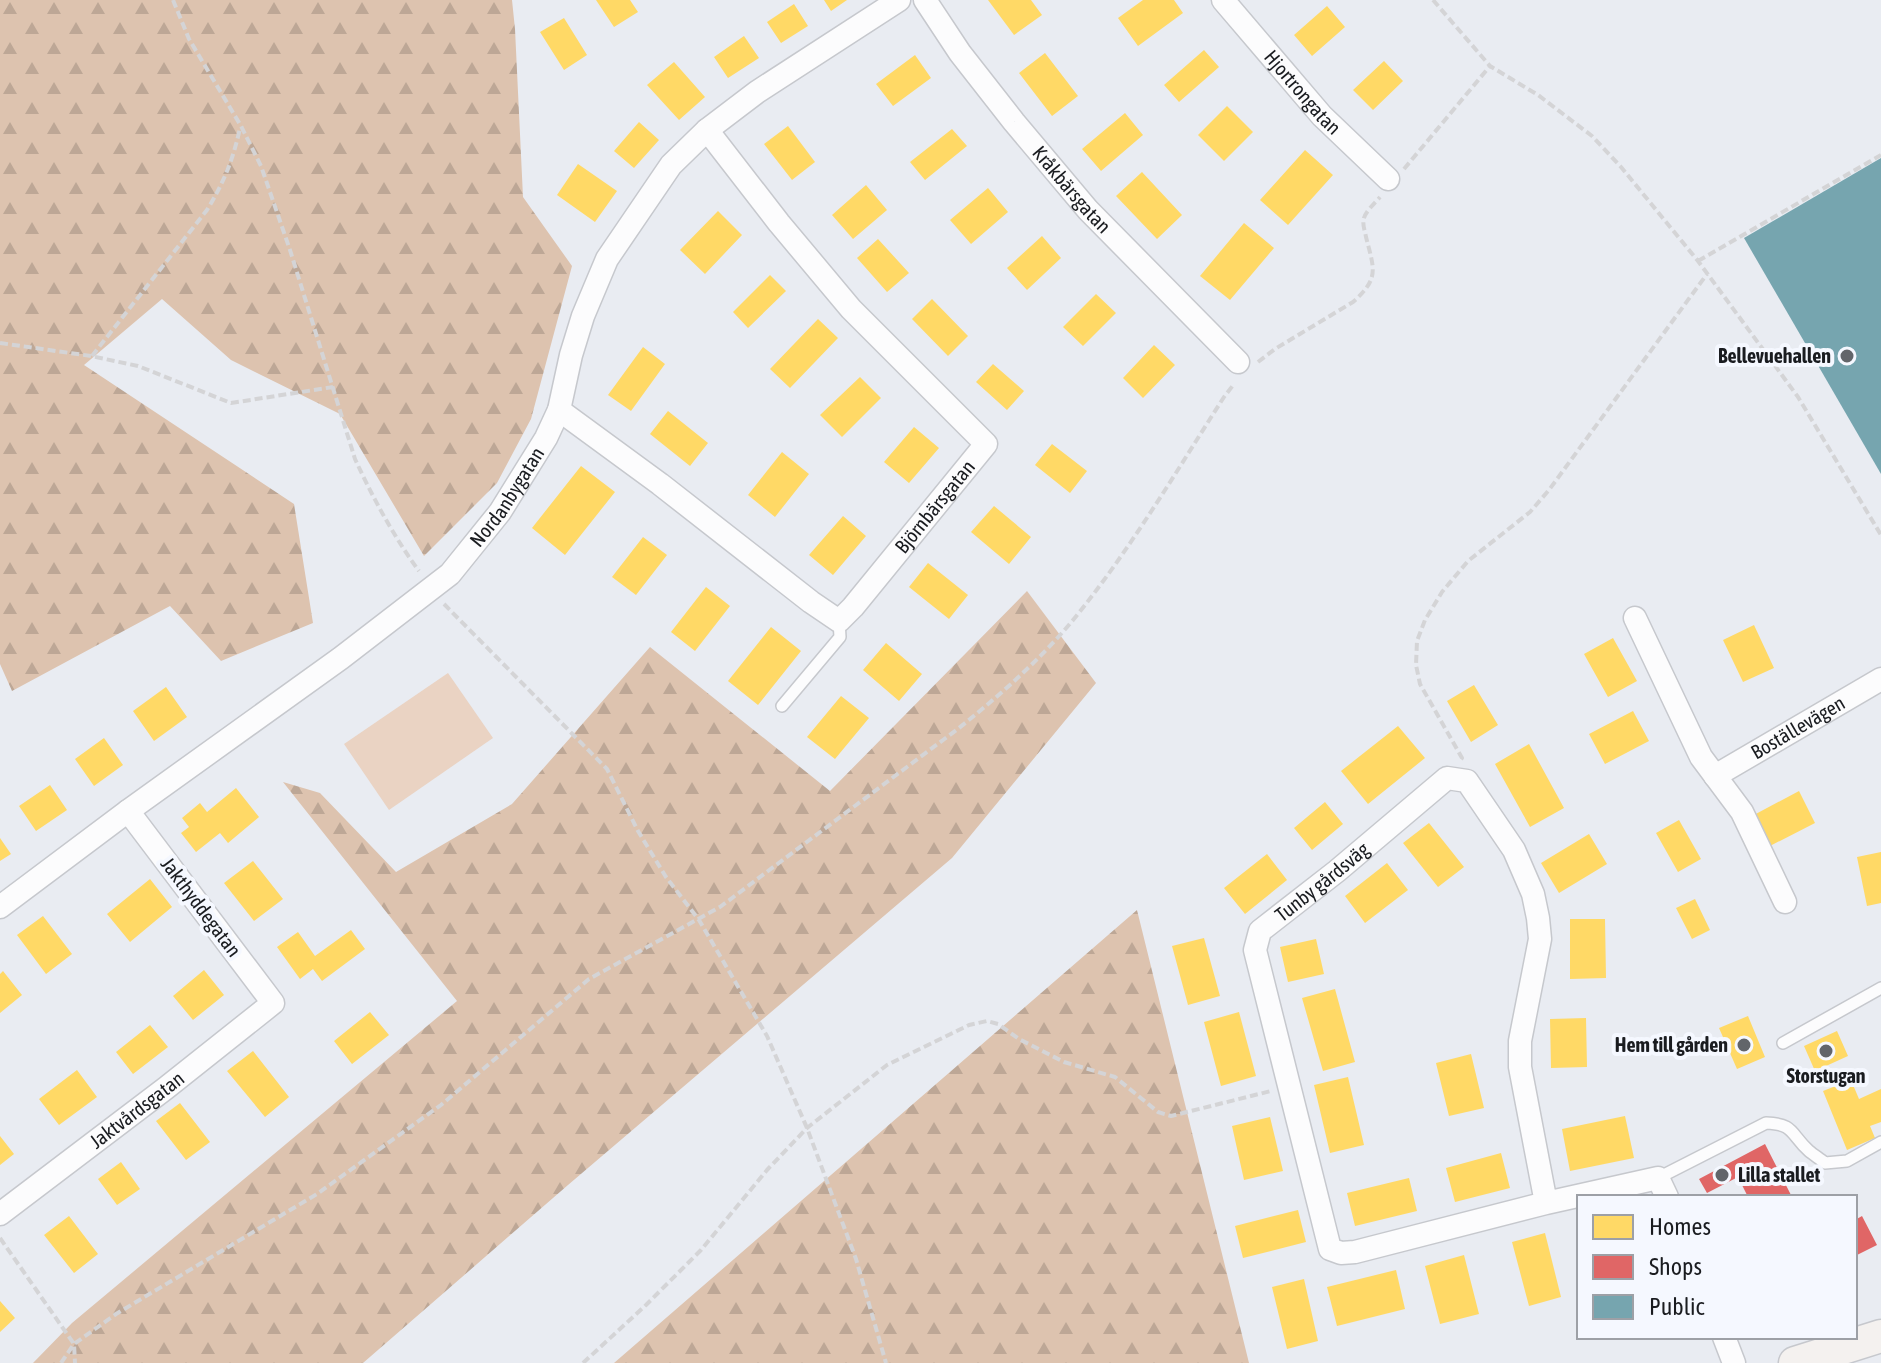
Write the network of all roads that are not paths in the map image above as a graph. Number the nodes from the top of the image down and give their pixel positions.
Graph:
1 (899, 0) edge
2 (925, 0) edge
3 (1223, 0) edge
4 (707, 130) junction
5 (1391, 182) road end
6 (1244, 368) road end
7 (559, 410) junction
8 (1635, 618) dead end
9 (839, 621) junction
10 (1881, 679) edge
11 (782, 706) dead end
12 (1715, 776) junction
13 (128, 811) junction
14 (1785, 902) dead end
15 (0, 907) edge
16 (1881, 988) edge
17 (273, 1003) joint
18 (1783, 1043) dead end
19 (1881, 1142) edge
20 (1663, 1187) edge
21 (1604, 1195) edge
22 (1577, 1199) edge
23 (1546, 1203) junction
24 (0, 1214) edge
25 (1881, 1336) edge
26 (1725, 1339) edge
27 (1734, 1363) edge
28 (1795, 1363) edge

1 - 4 street, Nordanbygatan
2 - 6 street, Kråkbärsgatan
3 - 5 street, Hjortrongatan
4 - 7 street, Nordanbygatan
4 - 9 street, Björnbärsgatan
7 - 9 street
7 - 13 street, Nordanbygatan
8 - 12 street
9 - 11 lane
10 - 12 street, Boställevägen
12 - 14 street
13 - 15 street, Nordanbygatan
13 - 17 street, Jakthyddegatan
16 - 18 lane
17 - 24 street, Jaktvårdsgatan
19 - 20 lane
20 - 21 street, Tunby gårdsväg
22 - 23 street, Tunby gårdsväg
23 - 23 street, Tunby gårdsväg
25 - 28 main road
26 - 27 street

